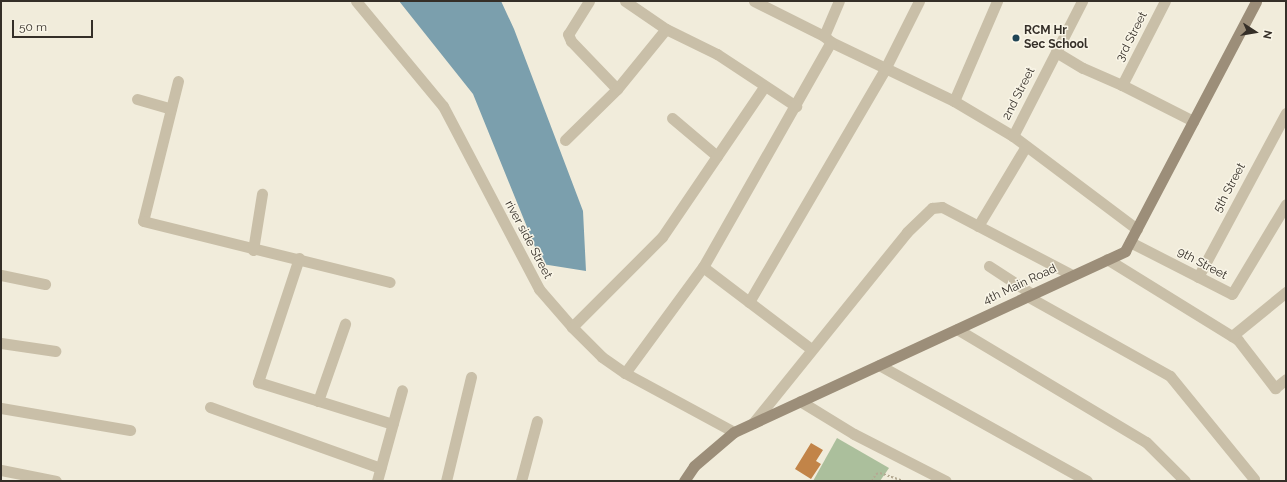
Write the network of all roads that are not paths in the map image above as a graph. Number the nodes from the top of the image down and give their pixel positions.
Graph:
1 (356, 1) edge
2 (589, 1) edge
3 (625, 1) edge
4 (755, 1) edge
5 (838, 1) edge
6 (919, 1) edge
7 (997, 1) edge
8 (1082, 1) edge
9 (1165, 1) edge
10 (1256, 1) edge
11 (666, 29) junction
12 (828, 39) junction
13 (1056, 52) junction
14 (885, 69) junction
15 (178, 81) dead end
16 (1122, 85) junction
17 (764, 86) junction
18 (617, 89) junction
19 (137, 99) dead end
20 (954, 101) junction
21 (796, 106) junction
22 (171, 109) junction
23 (1286, 113) edge
24 (672, 118) dead end
25 (1193, 121) junction
26 (1013, 136) junction
27 (565, 140) dead end
28 (1026, 146) junction
29 (717, 156) junction
30 (262, 194) dead end
31 (1286, 204) edge
32 (978, 226) junction
33 (1137, 229) junction
34 (1130, 242) junction
35 (253, 250) junction
36 (299, 258) junction
37 (1107, 259) junction
38 (989, 266) dead end
39 (703, 267) junction
40 (1072, 275) junction
41 (1, 276) edge
42 (1198, 277) junction
43 (390, 282) dead end
44 (45, 284) dead end
45 (1286, 292) edge
46 (1030, 295) junction
47 (749, 302) junction
48 (345, 324) dead end
49 (572, 327) junction
50 (957, 329) junction
51 (1232, 336) junction
52 (1, 343) edge
53 (811, 349) junction
54 (55, 351) dead end
55 (879, 365) junction
56 (625, 373) junction
57 (472, 377) dead end
58 (1286, 379) edge
59 (402, 390) dead end
60 (318, 401) junction
61 (800, 401) junction
62 (210, 407) dead end
63 (1, 408) edge
64 (537, 421) dead end
65 (753, 423) junction
66 (393, 424) junction
67 (130, 430) dead end
68 (734, 432) junction
69 (380, 468) junction
70 (1, 470) edge
71 (1254, 479) dead end
72 (56, 481) edge
73 (377, 481) edge
74 (446, 481) edge
75 (521, 481) edge
76 (684, 481) edge
77 (946, 481) edge
78 (1087, 481) edge
79 (1185, 481) edge

1 - 49 street, river side Street
2 - 18 street
3 - 11 street
4 - 12 street
5 - 12 street
6 - 14 street
7 - 20 street
8 - 13 street, 2nd Street
9 - 16 street, 3rd Street
10 - 25 main road, 4th Main Road
11 - 17 street
11 - 18 street
12 - 14 street
12 - 21 street
13 - 16 street
13 - 26 street, 2nd Street
14 - 20 street
14 - 47 street
15 - 22 street
16 - 25 street
17 - 21 street
17 - 29 street
18 - 27 street
19 - 22 street
20 - 26 street
21 - 39 street
22 - 35 street
23 - 42 street, 5th Street
24 - 29 street
25 - 33 main road, 4th Main Road
26 - 28 street
28 - 32 street
28 - 33 street
29 - 49 street
30 - 35 street
31 - 42 street, 9th Street
32 - 40 street
32 - 53 street
33 - 34 main road, 4th Main Road
34 - 37 main road, 4th Main Road
34 - 42 street, 9th Street
35 - 36 street
36 - 43 street
36 - 60 street
37 - 40 main road, 4th Main Road
37 - 51 street
38 - 46 street
39 - 47 street
39 - 56 street
40 - 46 main road, 4th Main Road
41 - 44 street
45 - 51 street
46 - 50 main road, 4th Main Road
46 - 71 street
47 - 53 street
48 - 60 street
49 - 56 street, river side Street
50 - 55 main road, 4th Main Road
50 - 79 street
51 - 58 street
52 - 54 street
53 - 65 street
55 - 61 main road, 4th Main Road
55 - 78 street
56 - 68 street, river side Street
57 - 74 street
59 - 66 street
60 - 66 street
61 - 65 main road, 4th Main Road
61 - 77 street
62 - 69 street
63 - 67 street
64 - 75 street
65 - 68 main road, 4th Main Road
66 - 69 street
68 - 76 main road, 4th Main Road
69 - 73 street
70 - 72 street

